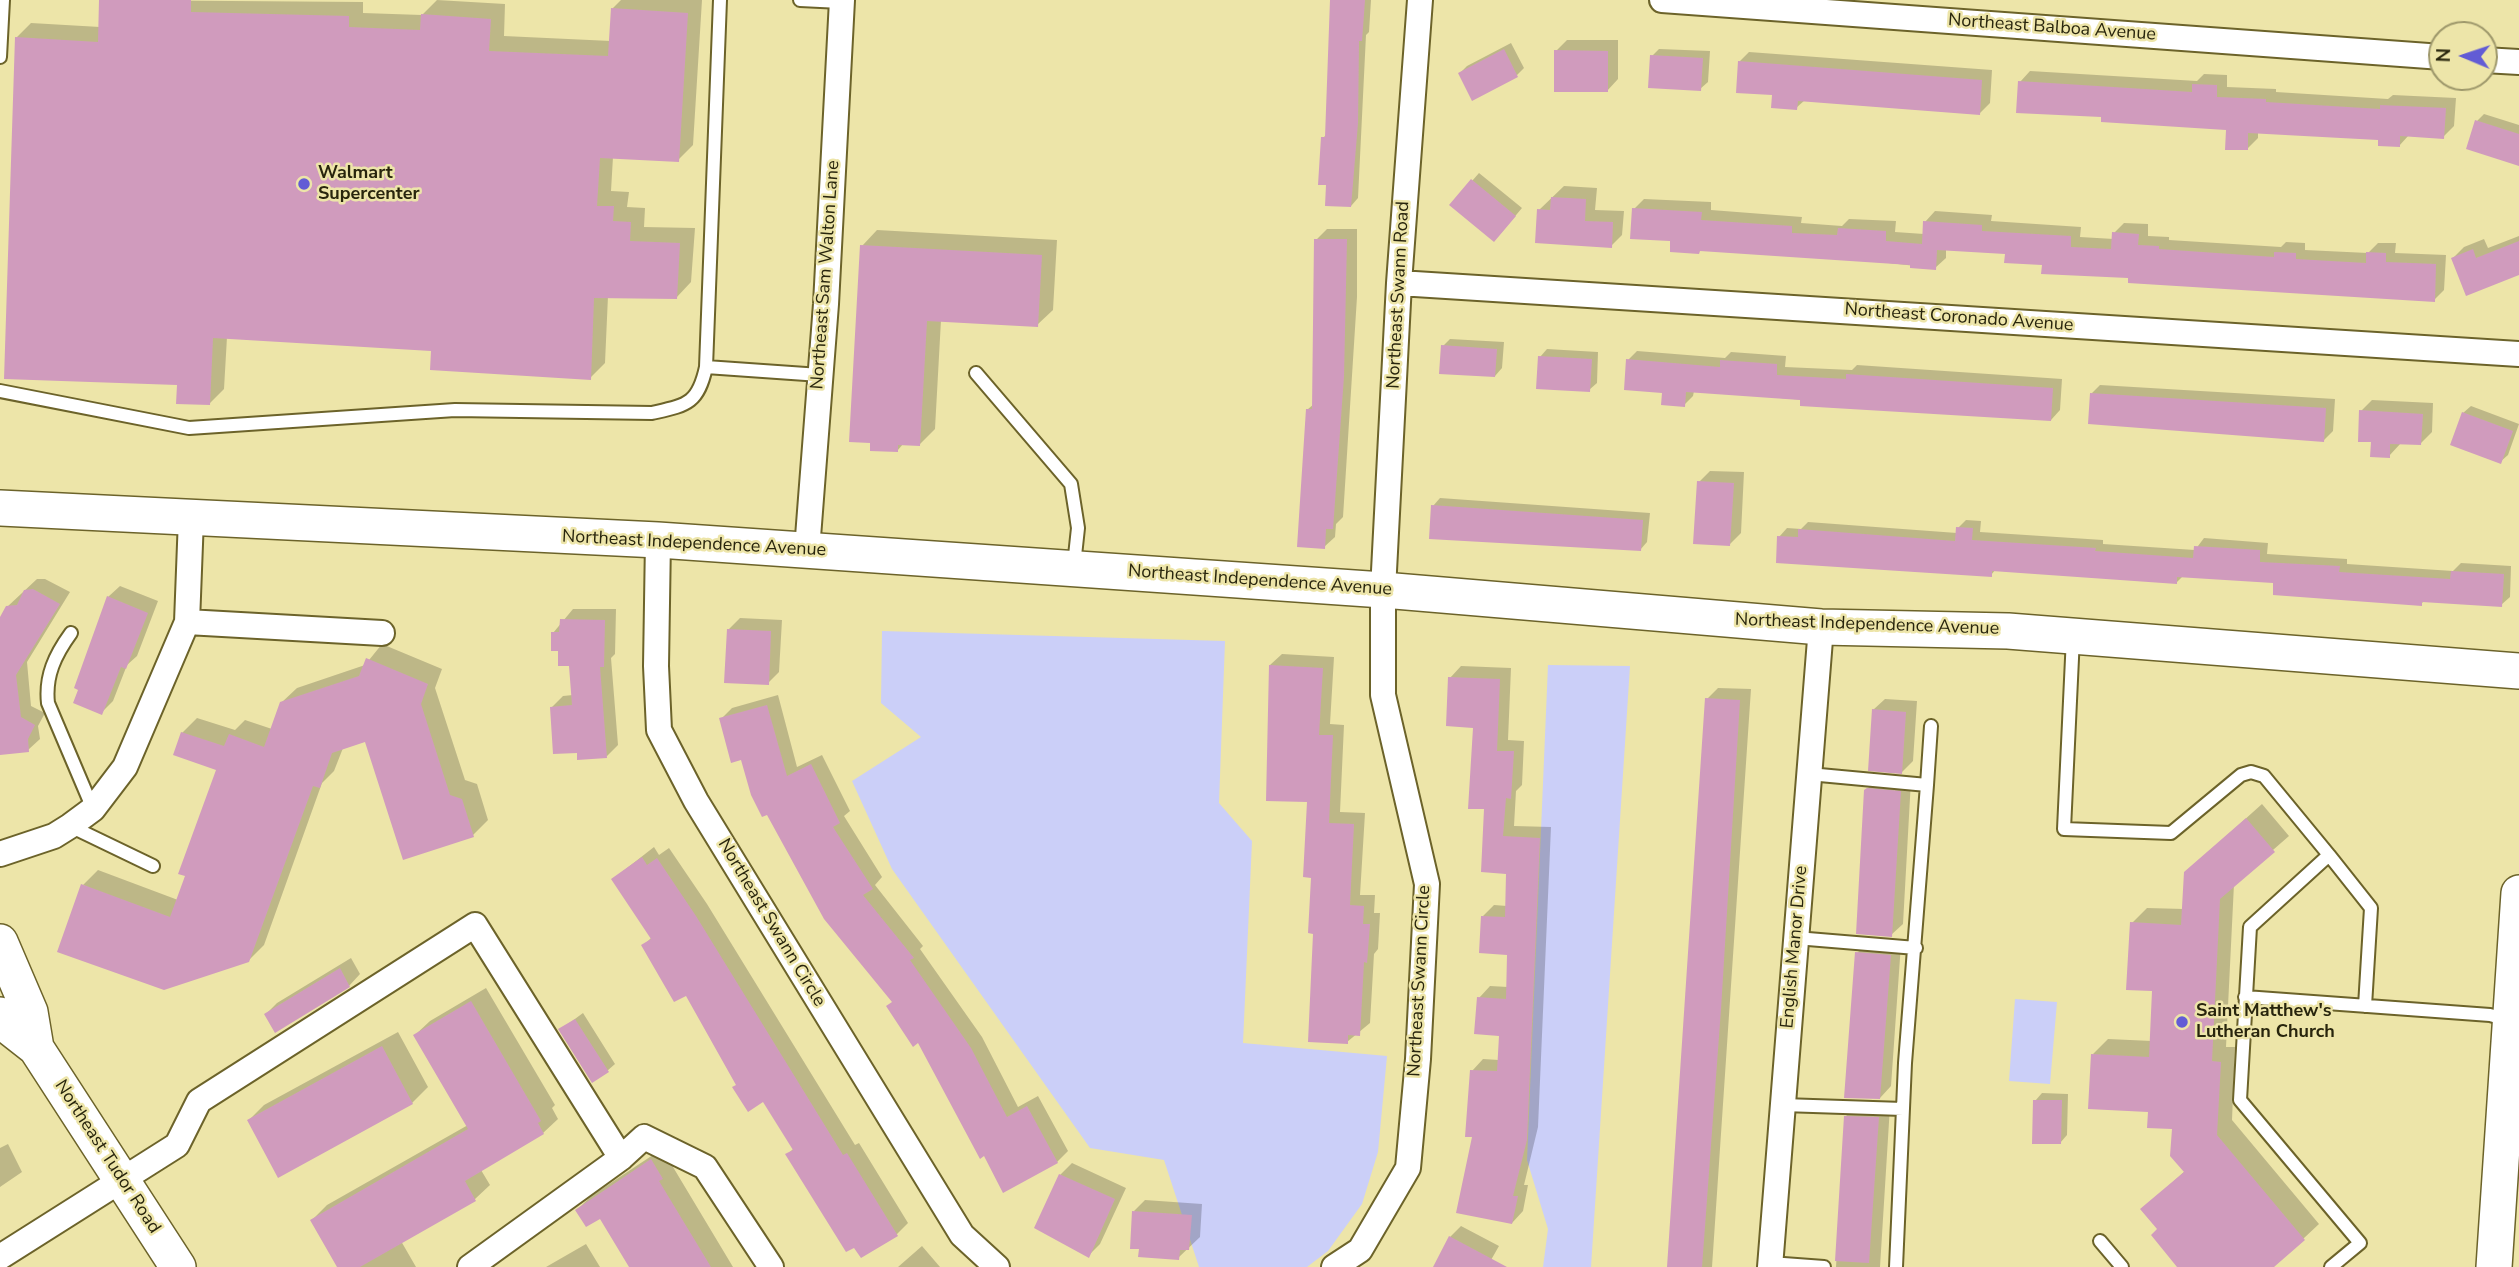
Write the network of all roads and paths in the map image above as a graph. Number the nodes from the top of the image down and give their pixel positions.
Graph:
1 (3, 0) edge
2 (720, 0) edge
3 (800, 0) edge
4 (1420, 0) edge
5 (1662, 0) edge
6 (841, 1) edge
7 (2428, 56) edge
8 (0, 57) edge
9 (2498, 61) edge
10 (2519, 62) edge
11 (1399, 283) junction
12 (2519, 354) edge
13 (706, 367) junction
14 (976, 373) dead end
15 (820, 374) junction
16 (0, 391) edge
17 (0, 508) edge
18 (191, 518) junction
19 (658, 540) junction
20 (807, 550) junction
21 (1074, 569) junction
22 (1383, 590) junction
23 (187, 622) junction
24 (1821, 627) junction
25 (71, 633) dead end
26 (382, 633) dead end
27 (2073, 636) junction
28 (2519, 671) edge
29 (1931, 726) dead end
30 (1809, 774) junction
31 (1927, 785) junction
32 (93, 809) junction
33 (70, 826) junction
34 (0, 854) edge
35 (2329, 855) junction
36 (153, 866) dead end
37 (2519, 893) edge
38 (1796, 938) junction
39 (0, 942) edge
40 (1916, 948) junction
41 (2245, 997) junction
42 (2365, 1006) junction
43 (0, 1015) edge
44 (2515, 1022) edge
45 (36, 1048) junction
46 (1783, 1105) junction
47 (1903, 1109) junction
48 (621, 1158) junction
49 (122, 1180) junction
50 (2100, 1241) dead end
51 (0, 1257) edge
52 (1770, 1265) edge
53 (178, 1267) edge
54 (470, 1267) edge
55 (771, 1267) edge
56 (997, 1267) edge
57 (1334, 1267) edge
58 (1824, 1267) edge
59 (1896, 1267) edge
60 (2122, 1267) edge
61 (2331, 1267) edge
62 (2494, 1267) edge

1 - 8 lane
2 - 13 lane
3 - 6 lane
4 - 11 street, Northeast Swann Road
5 - 7 street, Northeast Balboa Avenue
6 - 15 street, Northeast Sam Walton Lane
9 - 10 street
11 - 12 street, Northeast Coronado Avenue
11 - 22 street, Northeast Swann Road
13 - 15 lane
13 - 16 lane
14 - 21 lane
15 - 20 street, Northeast Sam Walton Lane
17 - 18 street, Northeast Independence Avenue
18 - 19 street, Northeast Independence Avenue
18 - 23 street
19 - 20 street, Northeast Independence Avenue
19 - 56 street, Northeast Swann Circle
20 - 21 street, Northeast Independence Avenue
21 - 22 street, Northeast Independence Avenue
22 - 24 street, Northeast Independence Avenue
22 - 57 street, Northeast Swann Circle
23 - 26 street
23 - 32 street
24 - 27 street, Northeast Independence Avenue
24 - 30 street, English Manor Drive
25 - 32 lane
27 - 28 street, Northeast Independence Avenue
27 - 35 lane
29 - 31 lane
30 - 31 lane
30 - 38 street, English Manor Drive
31 - 40 lane
32 - 33 street
33 - 34 street
33 - 36 lane
35 - 41 lane
35 - 42 lane
37 - 44 street
38 - 40 lane
38 - 46 street, English Manor Drive
39 - 45 street, Northeast Tudor Road
40 - 47 lane
41 - 42 lane
41 - 61 lane
42 - 44 lane
43 - 45 street, Northeast Tudor Road
44 - 62 street
45 - 49 street, Northeast Tudor Road
46 - 47 lane
46 - 52 street, English Manor Drive
47 - 59 lane
48 - 49 street
48 - 54 street
48 - 55 street
49 - 51 street
49 - 53 street, Northeast Tudor Road
50 - 60 lane
52 - 58 lane

